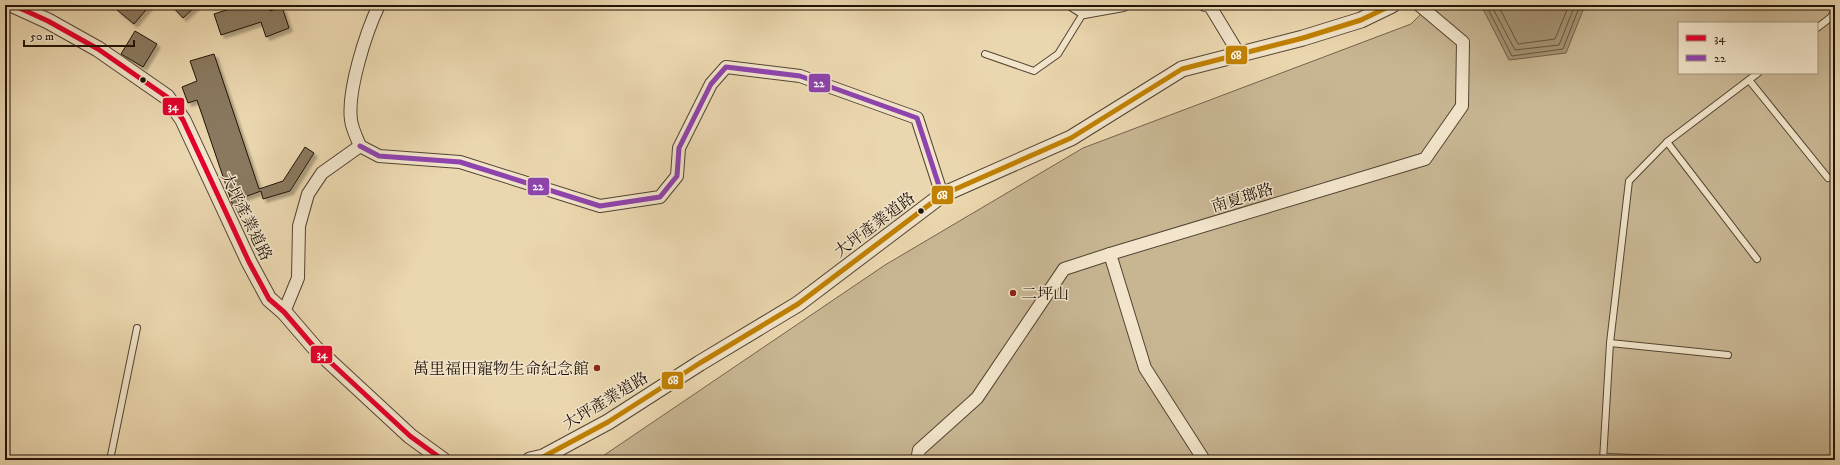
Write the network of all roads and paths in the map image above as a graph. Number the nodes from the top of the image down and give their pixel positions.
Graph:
1 (13, 5) edge
2 (379, 5) edge
3 (1073, 5) edge
4 (1123, 5) edge
5 (1205, 5) edge
6 (1392, 5) edge
7 (1419, 5) edge
8 (1835, 11) edge
9 (1084, 12) junction
10 (1832, 20) edge
11 (1818, 27) edge
12 (985, 54) dead end
13 (1239, 54) junction
14 (1757, 74) edge
15 (1749, 80) junction
16 (1667, 142) junction
17 (360, 146) junction
18 (1828, 178) dead end
19 (942, 195) junction
20 (1110, 254) junction
21 (1757, 259) dead end
22 (284, 312) junction
23 (137, 328) dead end
24 (1610, 343) junction
25 (1728, 354) dead end
26 (1604, 458) edge
27 (539, 459) edge
28 (110, 460) edge
29 (443, 460) edge
30 (916, 460) edge
31 (1204, 460) edge
32 (1696, 460) edge

1 - 22 street, 大坪產業道路
2 - 17 street
3 - 9 street
4 - 9 street
5 - 13 street
6 - 13 street, 大坪產業道路
7 - 20 street, 南夏瑯路
8 - 10 lane
9 - 12 lane
10 - 11 lane
13 - 19 street, 大坪產業道路
14 - 15 lane
15 - 16 lane
15 - 18 lane
16 - 21 lane
16 - 24 lane
17 - 19 street
17 - 22 street
19 - 27 street, 大坪產業道路
20 - 30 street
20 - 31 street
22 - 29 street, 大坪產業道路
23 - 28 lane
24 - 25 lane
24 - 26 lane
26 - 32 lane

